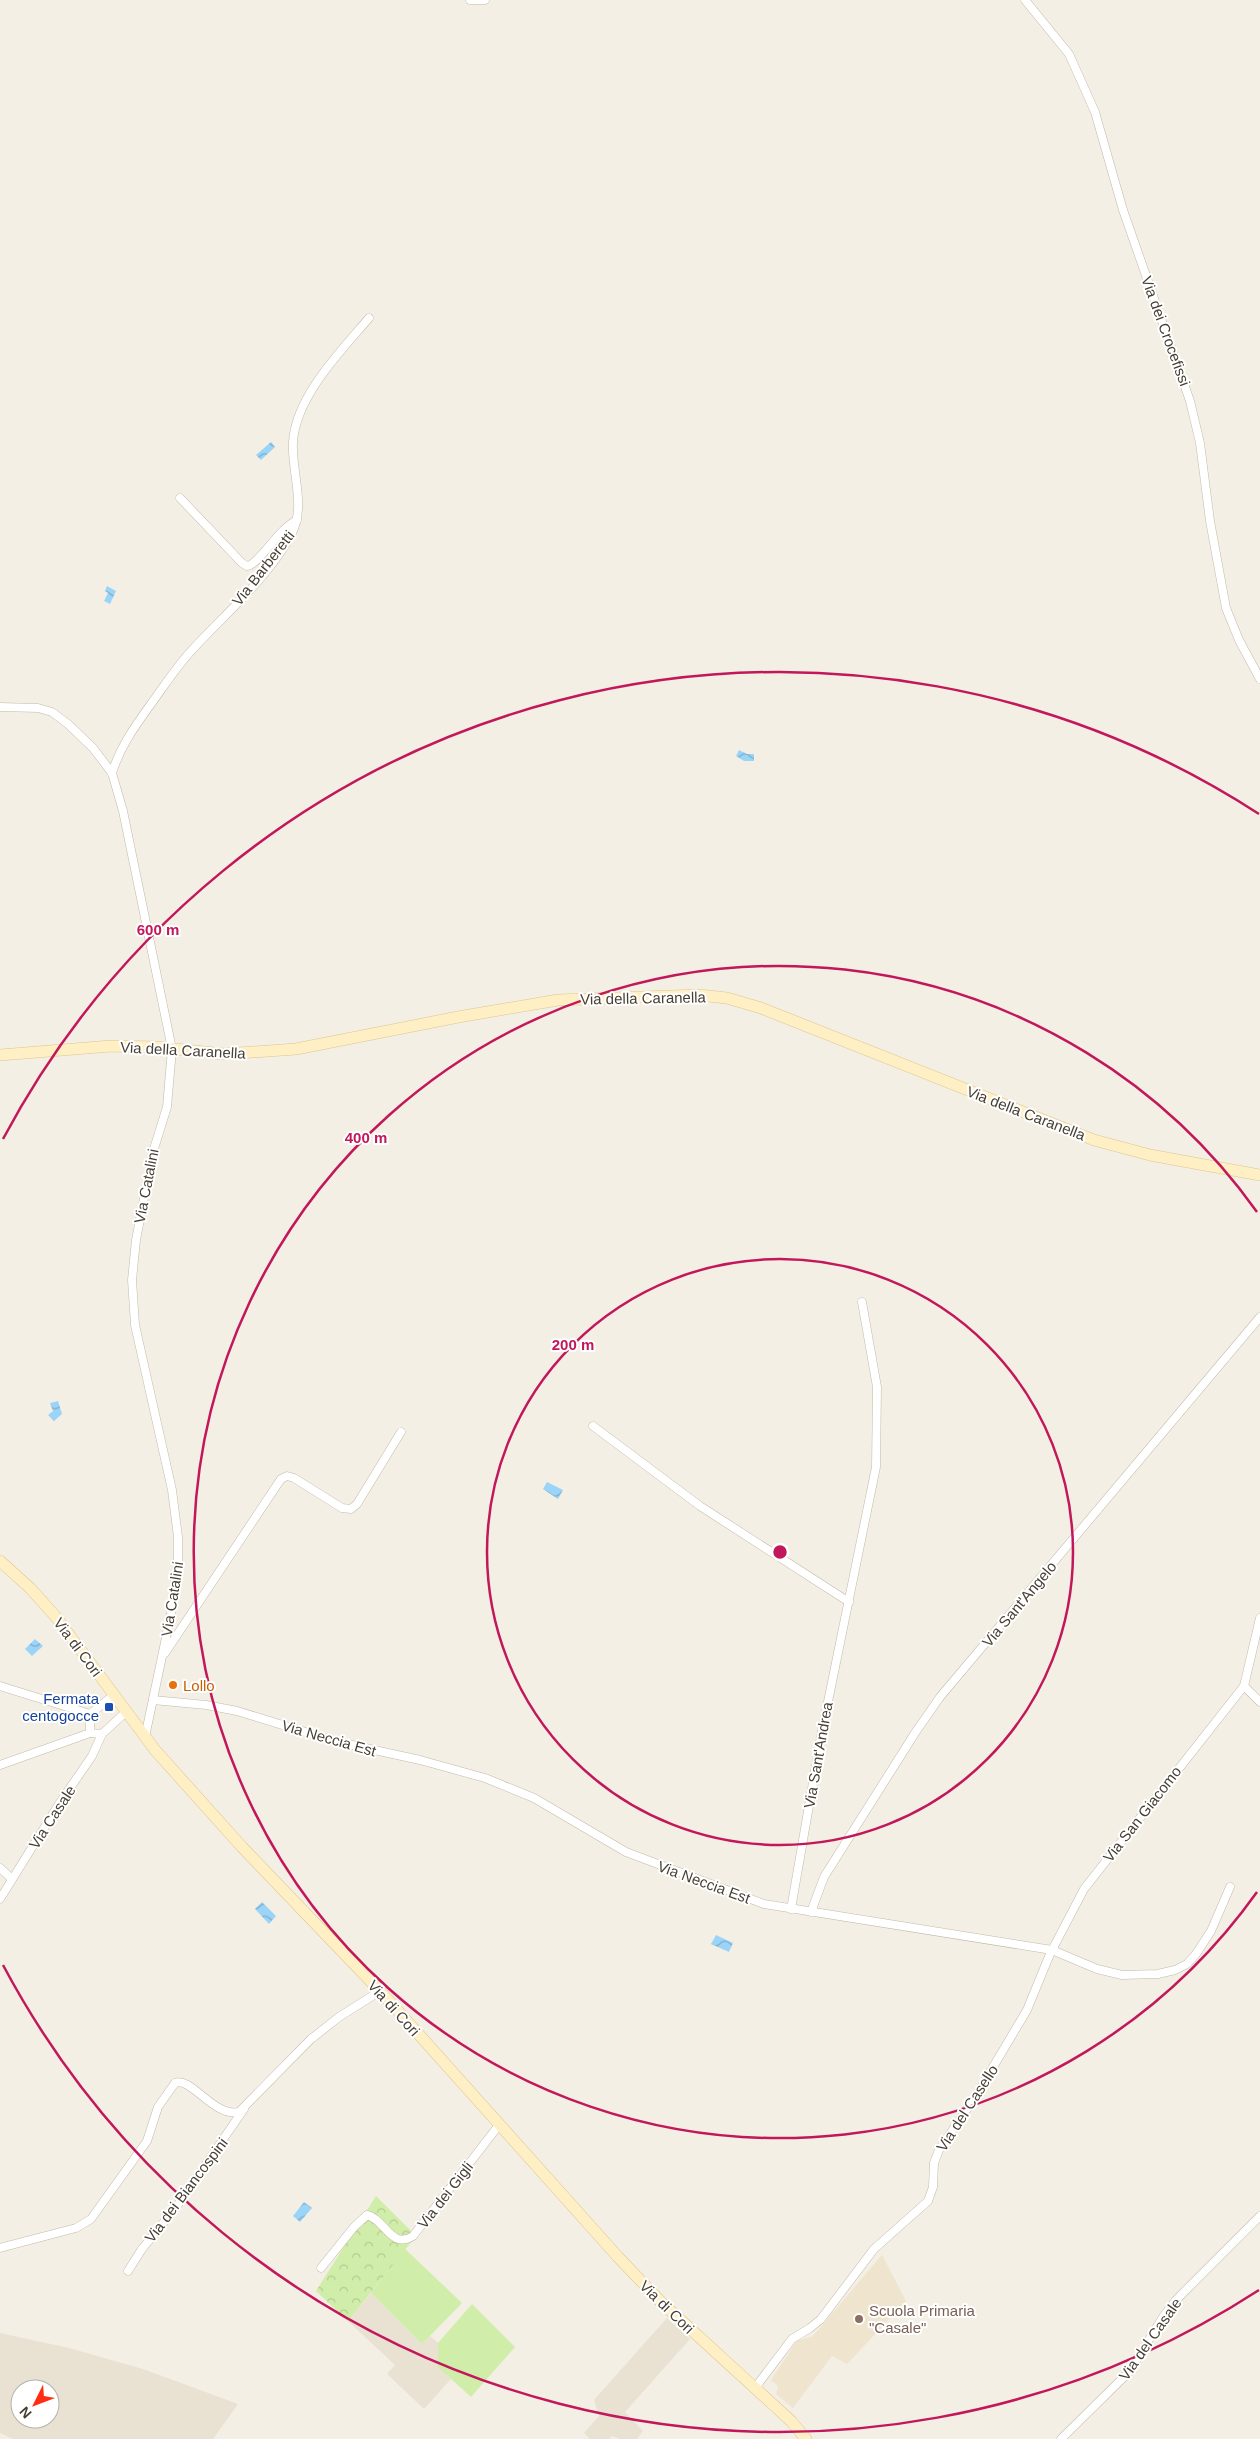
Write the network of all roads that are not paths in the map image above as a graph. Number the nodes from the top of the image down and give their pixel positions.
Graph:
1 (470, 0) edge
2 (485, 0) edge
3 (1025, 0) edge
4 (369, 318) dead end
5 (180, 498) dead end
6 (297, 520) junction
7 (1260, 680) edge
8 (0, 707) edge
9 (112, 773) junction
10 (172, 1049) junction
11 (0, 1055) edge
12 (1260, 1175) edge
13 (862, 1302) dead end
14 (1260, 1318) edge
15 (593, 1426) dead end
16 (402, 1432) dead end
17 (0, 1561) edge
18 (849, 1602) junction
19 (1260, 1618) edge
20 (162, 1657) junction
21 (0, 1686) edge
22 (1244, 1686) junction
23 (114, 1695) junction
24 (153, 1700) junction
25 (1260, 1702) edge
26 (126, 1712) junction
27 (90, 1714) junction
28 (90, 1732) junction
29 (102, 1734) junction
30 (145, 1738) junction
31 (0, 1765) edge
32 (0, 1868) edge
33 (12, 1879) junction
34 (1230, 1887) dead end
35 (0, 1900) edge
36 (791, 1910) junction
37 (811, 1912) junction
38 (1052, 1950) junction
39 (380, 1991) junction
40 (244, 2109) junction
41 (500, 2125) junction
42 (1260, 2216) edge
43 (0, 2248) edge
44 (321, 2268) dead end
45 (128, 2271) dead end
46 (755, 2388) junction
47 (806, 2439) edge
48 (1061, 2439) edge

1 - 2 street
3 - 7 street, Via dei Crocefissi
4 - 6 street, Via Barberetti
5 - 6 street
6 - 9 street, Via Barberetti
8 - 9 street, Via Catalini
9 - 10 street, Via Catalini
10 - 11 main road, Via della Caranella
10 - 12 main road, Via della Caranella
10 - 20 street, Via Catalini
13 - 18 street, Via Sant'Andrea
14 - 37 street, Via Sant'Angelo
15 - 18 street
16 - 20 street
17 - 23 main road, Via di Cori
18 - 36 street, Via Sant'Andrea
19 - 22 street, Via San Giacomo
20 - 24 street, Via Catalini
21 - 27 street
22 - 25 street
22 - 38 street, Via San Giacomo
23 - 26 main road, Via di Cori
23 - 27 street
24 - 30 street, Via Catalini
24 - 36 street, Via Neccia Est
26 - 29 street
26 - 30 main road, Via di Cori
27 - 28 street
28 - 29 street
28 - 31 street
29 - 33 street, Via Casale
30 - 39 main road, Via di Cori
32 - 33 street
33 - 35 street, Via Casale
34 - 38 street, Via Neccia Est
36 - 37 street, Via Neccia Est
37 - 38 street, Via Neccia Est
38 - 46 street, Via del Casello
39 - 40 street, Via dei Biancospini
39 - 41 main road, Via di Cori
40 - 43 street
40 - 45 street, Via dei Biancospini
41 - 44 street, Via dei Gigli
41 - 46 main road, Via di Cori
42 - 48 street, Via del Casale
46 - 47 main road, Via di Cori

